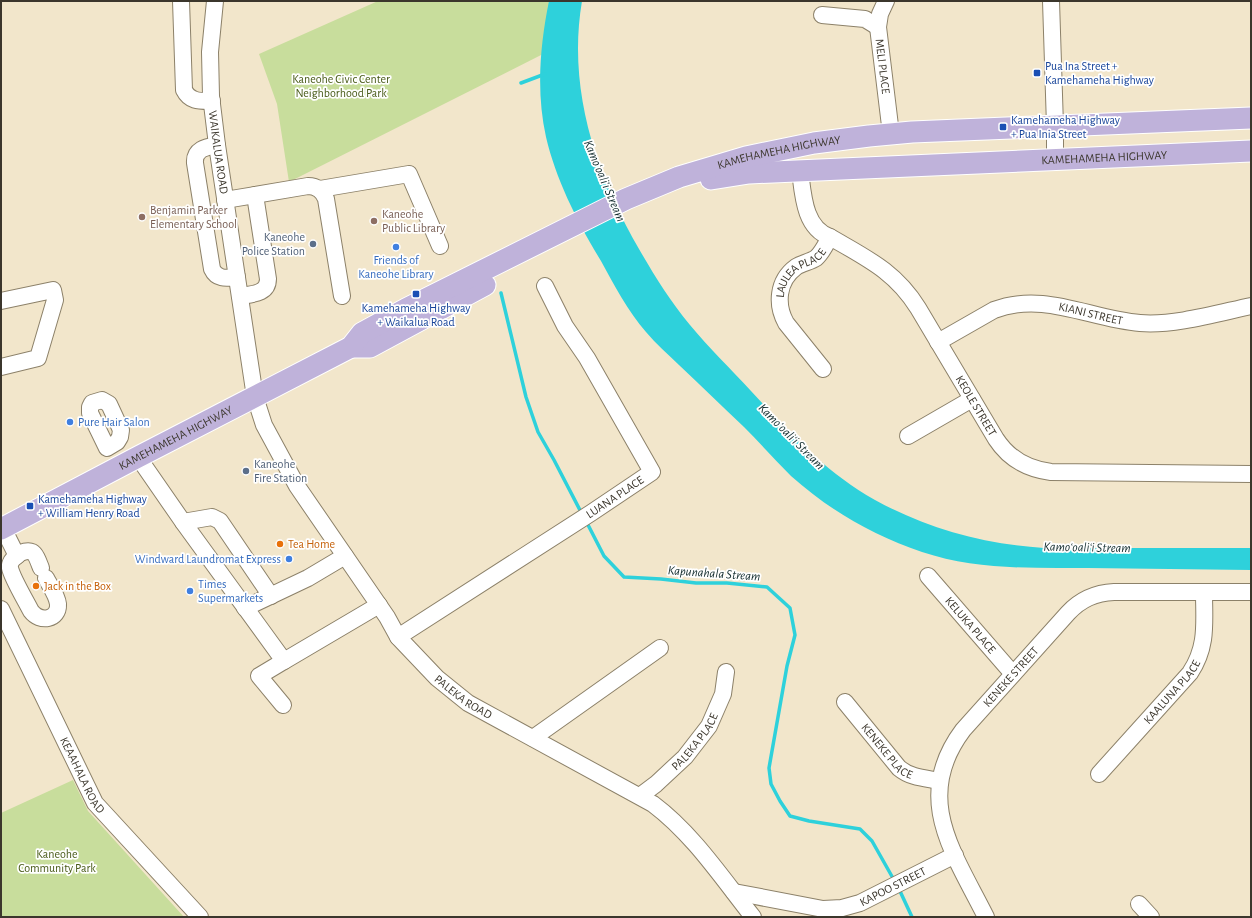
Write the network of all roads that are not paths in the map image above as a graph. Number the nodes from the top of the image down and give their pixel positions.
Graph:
1 (181, 1) edge
2 (215, 1) edge
3 (886, 1) edge
4 (1051, 1) edge
5 (822, 15) dead end
6 (878, 27) junction
7 (212, 101) junction
8 (1251, 118) edge
9 (1055, 126) junction
10 (890, 134) junction
11 (217, 145) junction
12 (803, 145) junction
13 (1251, 151) edge
14 (1055, 160) junction
15 (800, 171) junction
16 (320, 189) junction
17 (255, 195) junction
18 (225, 200) junction
19 (626, 205) junction
20 (830, 237) junction
21 (440, 246) dead end
22 (237, 277) junction
23 (545, 286) dead end
24 (240, 296) junction
25 (342, 296) dead end
26 (1, 301) edge
27 (1251, 306) edge
28 (938, 342) junction
29 (1, 367) edge
30 (823, 368) dead end
31 (255, 397) junction
32 (972, 399) junction
33 (908, 436) dead end
34 (107, 448) dead end
35 (138, 456) junction
36 (118, 468) junction
37 (1251, 474) edge
38 (183, 522) junction
39 (2, 529) edge
40 (17, 556) junction
41 (345, 556) junction
42 (928, 576) dead end
43 (1204, 592) junction
44 (1251, 592) edge
45 (271, 596) junction
46 (379, 605) junction
47 (245, 608) junction
48 (1, 609) edge
49 (36, 616) junction
50 (11, 630) junction
51 (398, 637) junction
52 (660, 648) dead end
53 (284, 661) junction
54 (726, 672) dead end
55 (1013, 674) junction
56 (844, 702) dead end
57 (283, 705) dead end
58 (533, 738) junction
59 (1099, 774) dead end
60 (940, 780) junction
61 (640, 796) junction
62 (955, 855) junction
63 (734, 892) junction
64 (1139, 904) dead end
65 (200, 917) edge
66 (753, 917) edge
67 (986, 917) edge
68 (1151, 917) edge

1 - 7 street
2 - 7 street, WAIKALUA ROAD
3 - 6 street, MELI PLACE
4 - 9 street
5 - 6 street
6 - 10 street, MELI PLACE
7 - 11 street, WAIKALUA ROAD
8 - 9 main road, KAMEHAMEHA HIGHWAY
9 - 10 main road, KAMEHAMEHA HIGHWAY
9 - 14 street
10 - 12 main road, KAMEHAMEHA HIGHWAY
11 - 18 street, WAIKALUA ROAD
11 - 22 street
12 - 15 main road
12 - 19 main road, KAMEHAMEHA HIGHWAY
13 - 14 main road, KAMEHAMEHA HIGHWAY
14 - 15 main road, KAMEHAMEHA HIGHWAY
15 - 19 main road, KAMEHAMEHA HIGHWAY
15 - 20 street, KEOLE STREET
16 - 17 street
16 - 21 street
16 - 25 street
17 - 18 street
17 - 24 street
18 - 22 street, WAIKALUA ROAD
19 - 31 main road, KAMEHAMEHA HIGHWAY
20 - 28 street, KEOLE STREET
20 - 30 street, LAULEA PLACE
22 - 24 street, WAIKALUA ROAD
23 - 51 street, LUANA PLACE
24 - 31 street, WAIKALUA ROAD
26 - 29 street
27 - 28 street, KIANI STREET
28 - 32 street, KEOLE STREET
31 - 35 main road, KAMEHAMEHA HIGHWAY
31 - 41 street, PALEKA ROAD
32 - 33 street
32 - 37 street, KEOLE STREET
34 - 36 street
35 - 36 main road, KAMEHAMEHA HIGHWAY
35 - 38 street
36 - 39 main road, KAMEHAMEHA HIGHWAY
38 - 45 street
38 - 47 street
39 - 40 street
40 - 49 street
40 - 49 street
41 - 45 street
41 - 46 street, PALEKA ROAD
42 - 55 street, KELUKA PLACE
43 - 44 street, KENEKE STREET
43 - 55 street, KENEKE STREET
43 - 59 street, KAALUNA PLACE
45 - 47 street
46 - 51 street, PALEKA ROAD
46 - 53 street
47 - 53 street
48 - 50 street, KEAAHALA ROAD
49 - 50 street
50 - 65 street, KEAAHALA ROAD
51 - 58 street, PALEKA ROAD
52 - 58 street
53 - 57 street
54 - 61 street, PALEKA PLACE
55 - 60 street, KENEKE STREET
56 - 60 street, KENEKE PLACE
58 - 61 street, PALEKA ROAD
60 - 62 street, KENEKE STREET
61 - 63 street, PALEKA ROAD
62 - 63 street, KAPOO STREET
62 - 67 street, KENEKE STREET
63 - 66 street, PALEKA ROAD
64 - 68 street

